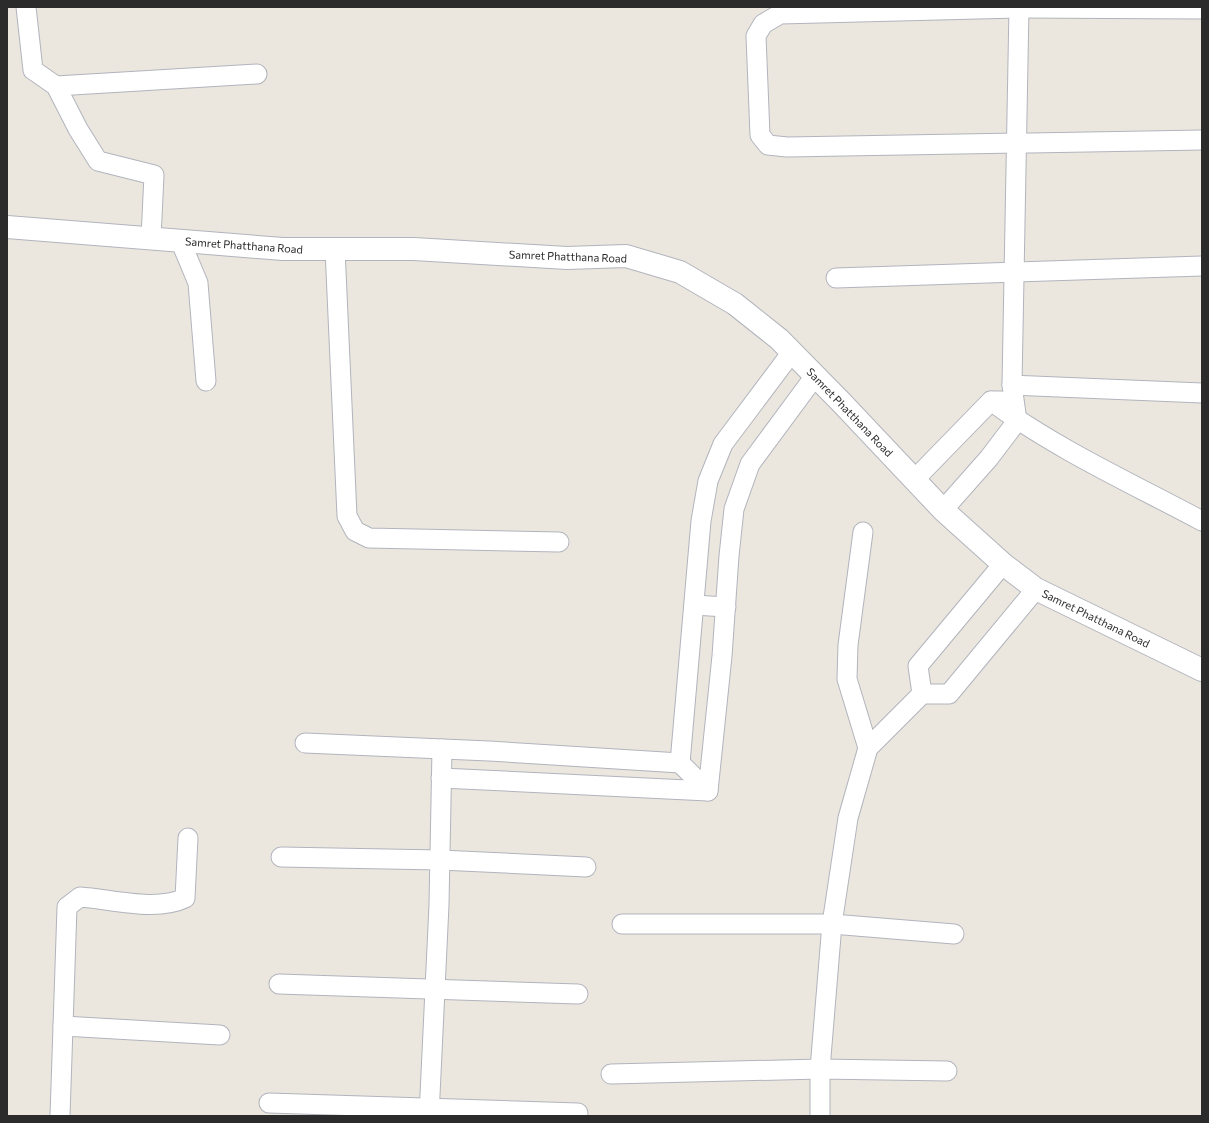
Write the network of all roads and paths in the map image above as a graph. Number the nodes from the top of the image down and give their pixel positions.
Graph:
1 (26, 7) edge
2 (1019, 8) edge
3 (1202, 9) edge
4 (257, 74) dead end
5 (56, 86) junction
6 (1202, 140) edge
7 (1016, 144) junction
8 (7, 227) edge
9 (151, 238) junction
10 (180, 240) junction
11 (335, 249) junction
12 (1202, 266) edge
13 (1013, 272) junction
14 (836, 278) dead end
15 (792, 352) junction
16 (815, 376) junction
17 (206, 380) dead end
18 (1013, 393) junction
19 (1202, 393) edge
20 (991, 401) junction
21 (1017, 421) junction
22 (915, 479) junction
23 (943, 510) junction
24 (1202, 521) edge
25 (863, 532) dead end
26 (559, 542) dead end
27 (1003, 564) junction
28 (1036, 589) junction
29 (694, 605) junction
30 (726, 607) junction
31 (1202, 670) edge
32 (922, 694) junction
33 (305, 743) dead end
34 (868, 748) junction
35 (442, 749) junction
36 (680, 763) junction
37 (441, 778) junction
38 (708, 791) junction
39 (188, 838) dead end
40 (281, 857) dead end
41 (440, 860) junction
42 (586, 867) dead end
43 (622, 924) dead end
44 (832, 924) junction
45 (954, 934) dead end
46 (279, 984) dead end
47 (435, 988) junction
48 (578, 994) dead end
49 (63, 1026) junction
50 (220, 1035) dead end
51 (820, 1069) junction
52 (947, 1071) dead end
53 (611, 1074) dead end
54 (269, 1103) dead end
55 (429, 1112) edge
56 (578, 1113) dead end
57 (60, 1116) edge
58 (820, 1116) edge

1 - 5 street
2 - 3 street
2 - 7 street
2 - 7 street
4 - 5 street
5 - 9 street
6 - 7 street
7 - 13 street
8 - 9 street, Samret Phatthana Road
9 - 10 street, Samret Phatthana Road
10 - 11 street, Samret Phatthana Road
10 - 17 street
11 - 15 street, Samret Phatthana Road
11 - 26 street
12 - 13 street
13 - 14 street
13 - 18 street
15 - 16 street, Samret Phatthana Road
15 - 29 street
16 - 22 street, Samret Phatthana Road
16 - 30 street
18 - 19 street
18 - 20 street
18 - 21 street
20 - 21 street
20 - 22 street
21 - 23 street
21 - 24 street
22 - 23 street, Samret Phatthana Road
23 - 27 street, Samret Phatthana Road
25 - 34 street
27 - 28 street, Samret Phatthana Road
27 - 32 street
28 - 31 street, Samret Phatthana Road
28 - 32 street
29 - 30 street
29 - 36 street
30 - 38 street
32 - 34 street
33 - 35 street
34 - 44 street
35 - 36 street
35 - 37 street
36 - 38 street
37 - 38 street
37 - 41 street
39 - 49 street
40 - 41 street
41 - 42 street
41 - 47 street
43 - 44 street
44 - 45 street
44 - 51 street
46 - 47 street
47 - 48 street
47 - 55 street
49 - 50 street
49 - 57 street
51 - 52 street
51 - 53 street
51 - 58 street
54 - 55 street
55 - 56 street

